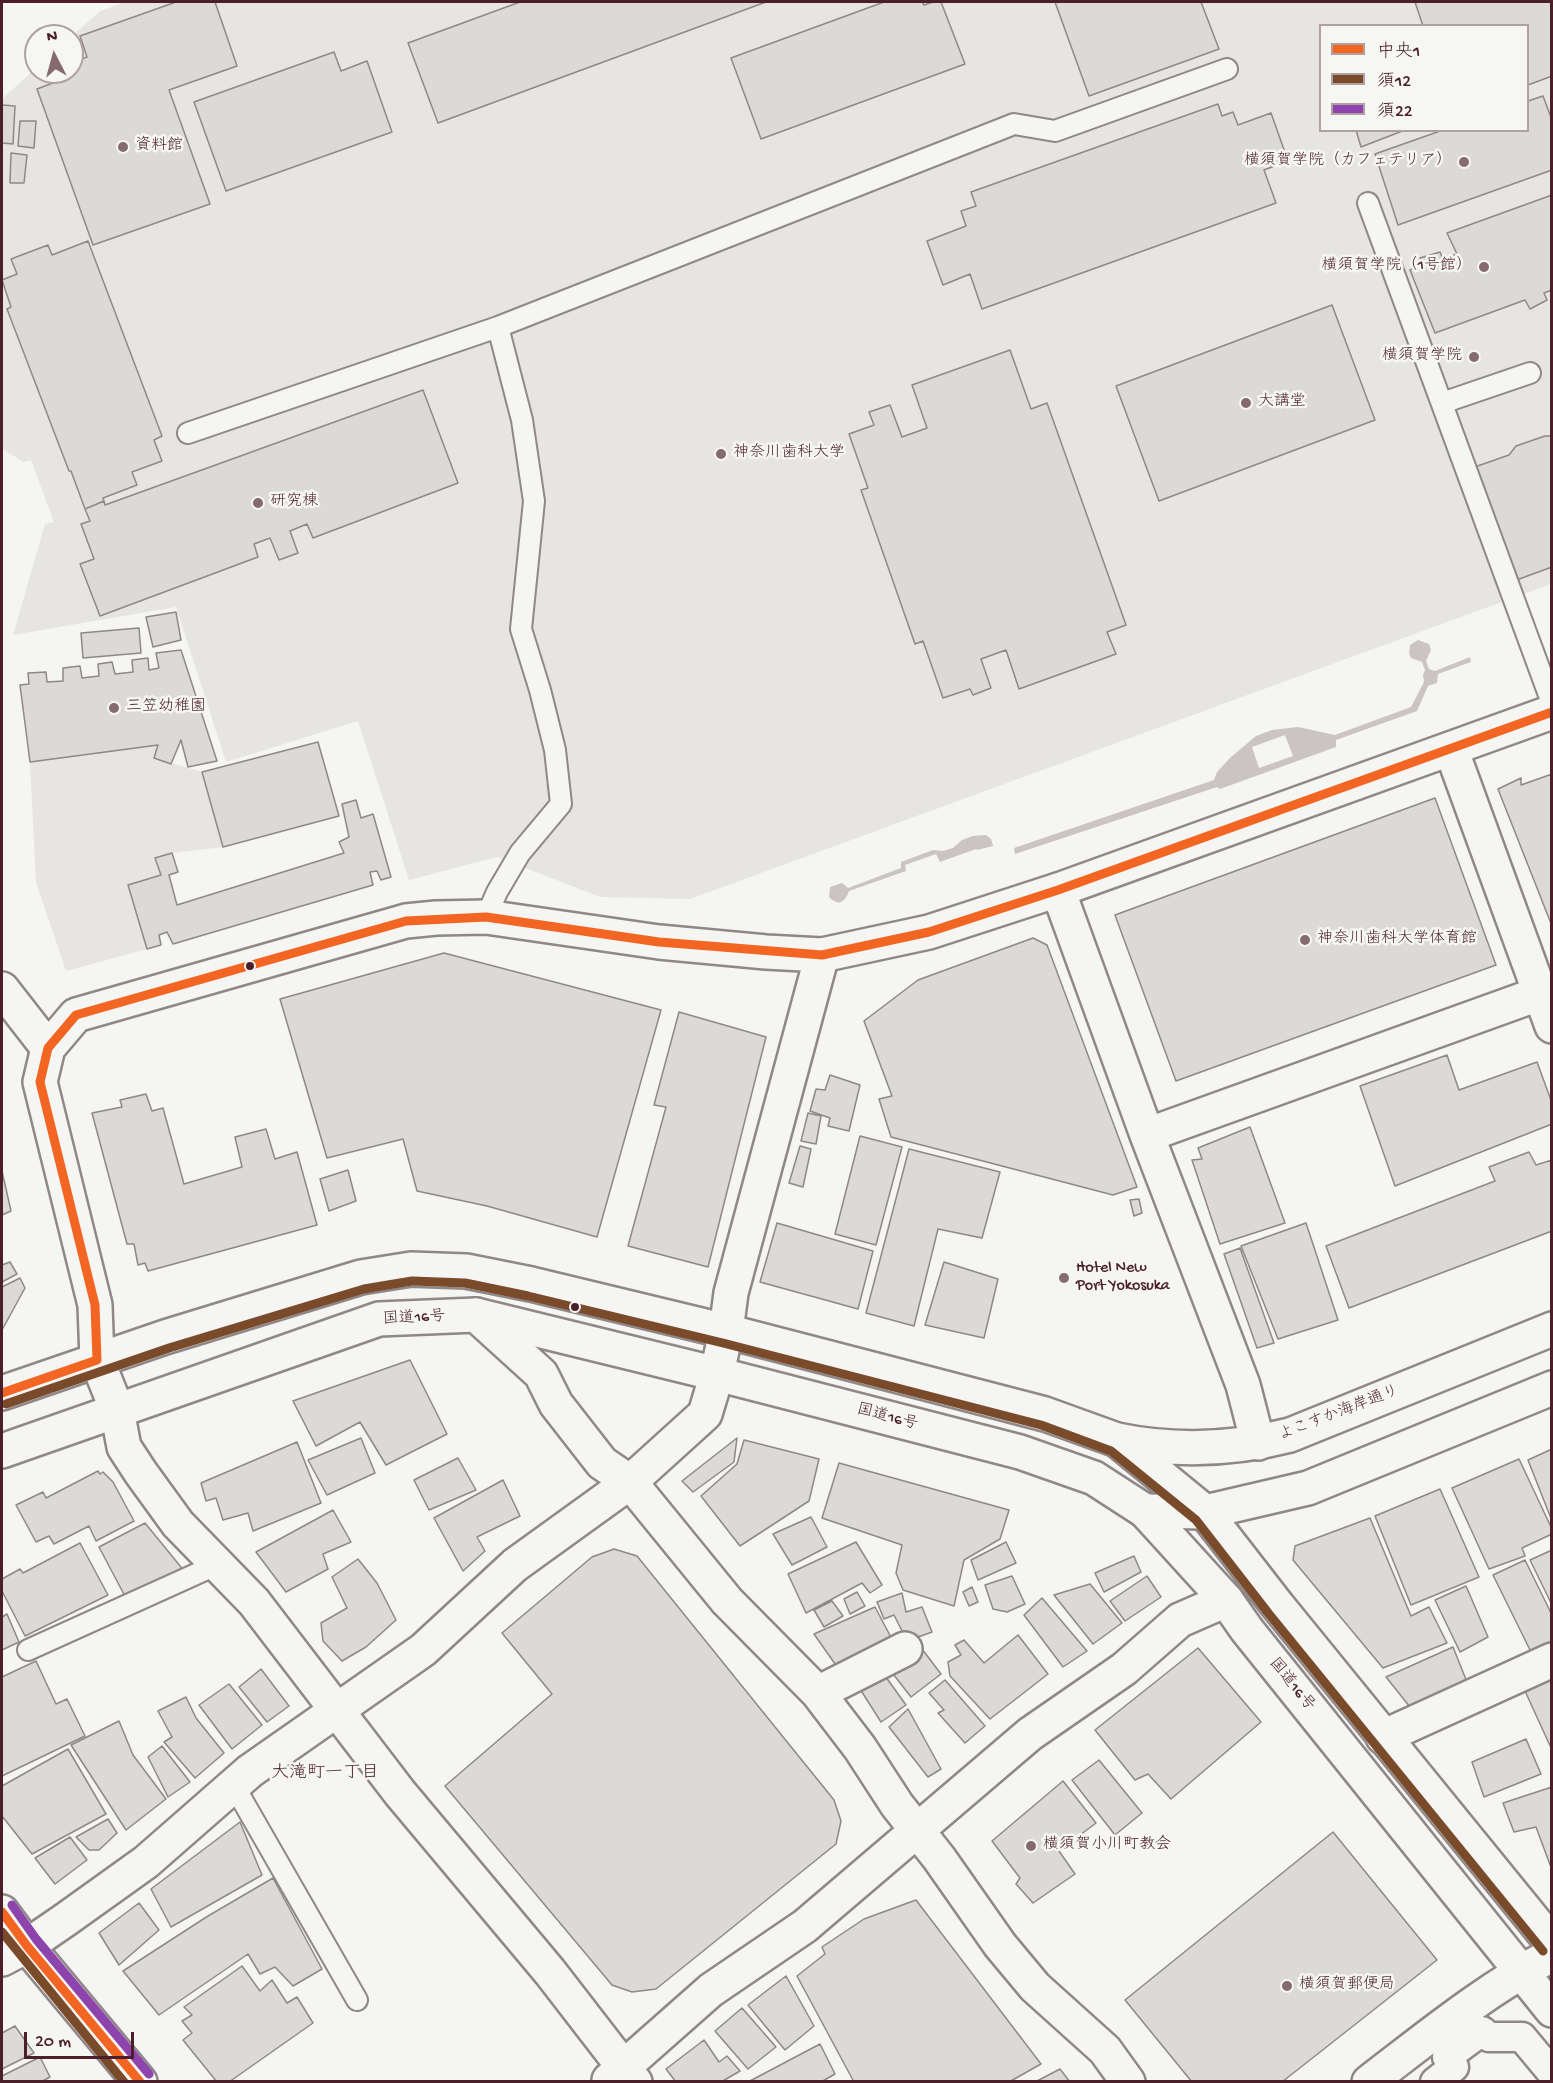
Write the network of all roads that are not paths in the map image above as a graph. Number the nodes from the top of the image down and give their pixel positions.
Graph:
1 (1227, 69) dead end
2 (1368, 203) dead end
3 (498, 327) junction
4 (1530, 374) dead end
5 (1442, 404) junction
6 (188, 434) dead end
7 (1551, 702) edge
8 (1551, 712) edge
9 (1451, 749) junction
10 (1058, 890) junction
11 (486, 917) junction
12 (822, 955) junction
13 (2, 989) edge
14 (1545, 992) edge
15 (1551, 1026) edge
16 (48, 1048) junction
17 (1147, 1136) junction
18 (477, 1315) junction
19 (1551, 1329) edge
20 (726, 1331) junction
21 (97, 1360) junction
22 (717, 1374) junction
23 (1551, 1388) edge
24 (2, 1393) edge
25 (117, 1410) junction
26 (1117, 1440) junction
27 (1258, 1443) junction
28 (2, 1451) edge
29 (630, 1482) junction
30 (1145, 1511) junction
31 (1205, 1512) junction
32 (216, 1565) junction
33 (1226, 1600) junction
34 (905, 1649) dead end
35 (28, 1650) dead end
36 (1551, 1660) edge
37 (818, 1693) junction
38 (337, 1711) junction
39 (1383, 1737) junction
40 (233, 1784) junction
41 (916, 1829) junction
42 (2, 1912) edge
43 (1551, 1944) edge
44 (14, 1953) edge
45 (1551, 1955) edge
46 (1519, 1972) junction
47 (357, 2000) dead end
48 (1551, 2010) edge
49 (1551, 2073) edge
50 (623, 2077) edge
51 (140, 2082) edge
52 (1128, 2082) edge
53 (1369, 2082) edge
54 (1435, 2082) edge

1 - 3 lane
2 - 5 lane
3 - 6 lane
3 - 11 lane
4 - 5 lane
5 - 7 lane
8 - 9 main road
9 - 10 main road
9 - 14 main road
10 - 12 main road
10 - 17 main road
11 - 12 main road
11 - 16 main road
12 - 20 main road
13 - 16 main road
14 - 15 main road
14 - 17 main road
16 - 21 main road
17 - 27 main road
18 - 22 main road, 国道16号
18 - 25 main road, 国道16号
18 - 29 main road
19 - 27 main road, よこすか海岸通り
20 - 21 main road
20 - 22 main road
20 - 26 main road
21 - 24 main road
21 - 25 main road
22 - 29 main road
22 - 30 main road, 国道16号
23 - 31 main road
25 - 28 main road, 国道16号
25 - 32 main road
26 - 27 main road, よこすか海岸通り
26 - 31 main road
29 - 37 main road
29 - 38 main road
30 - 31 main road
30 - 33 main road, 国道16号
31 - 39 main road
32 - 35 lane
32 - 38 main road
33 - 41 main road
33 - 46 main road, 国道16号
34 - 37 main road
36 - 39 main road
37 - 41 main road
38 - 40 main road
38 - 50 main road
39 - 43 main road
40 - 44 main road
40 - 47 lane
41 - 50 main road
41 - 52 main road
42 - 44 main road
44 - 51 main road
45 - 46 main road
46 - 48 main road, 国道16号
46 - 53 main road
49 - 54 street

